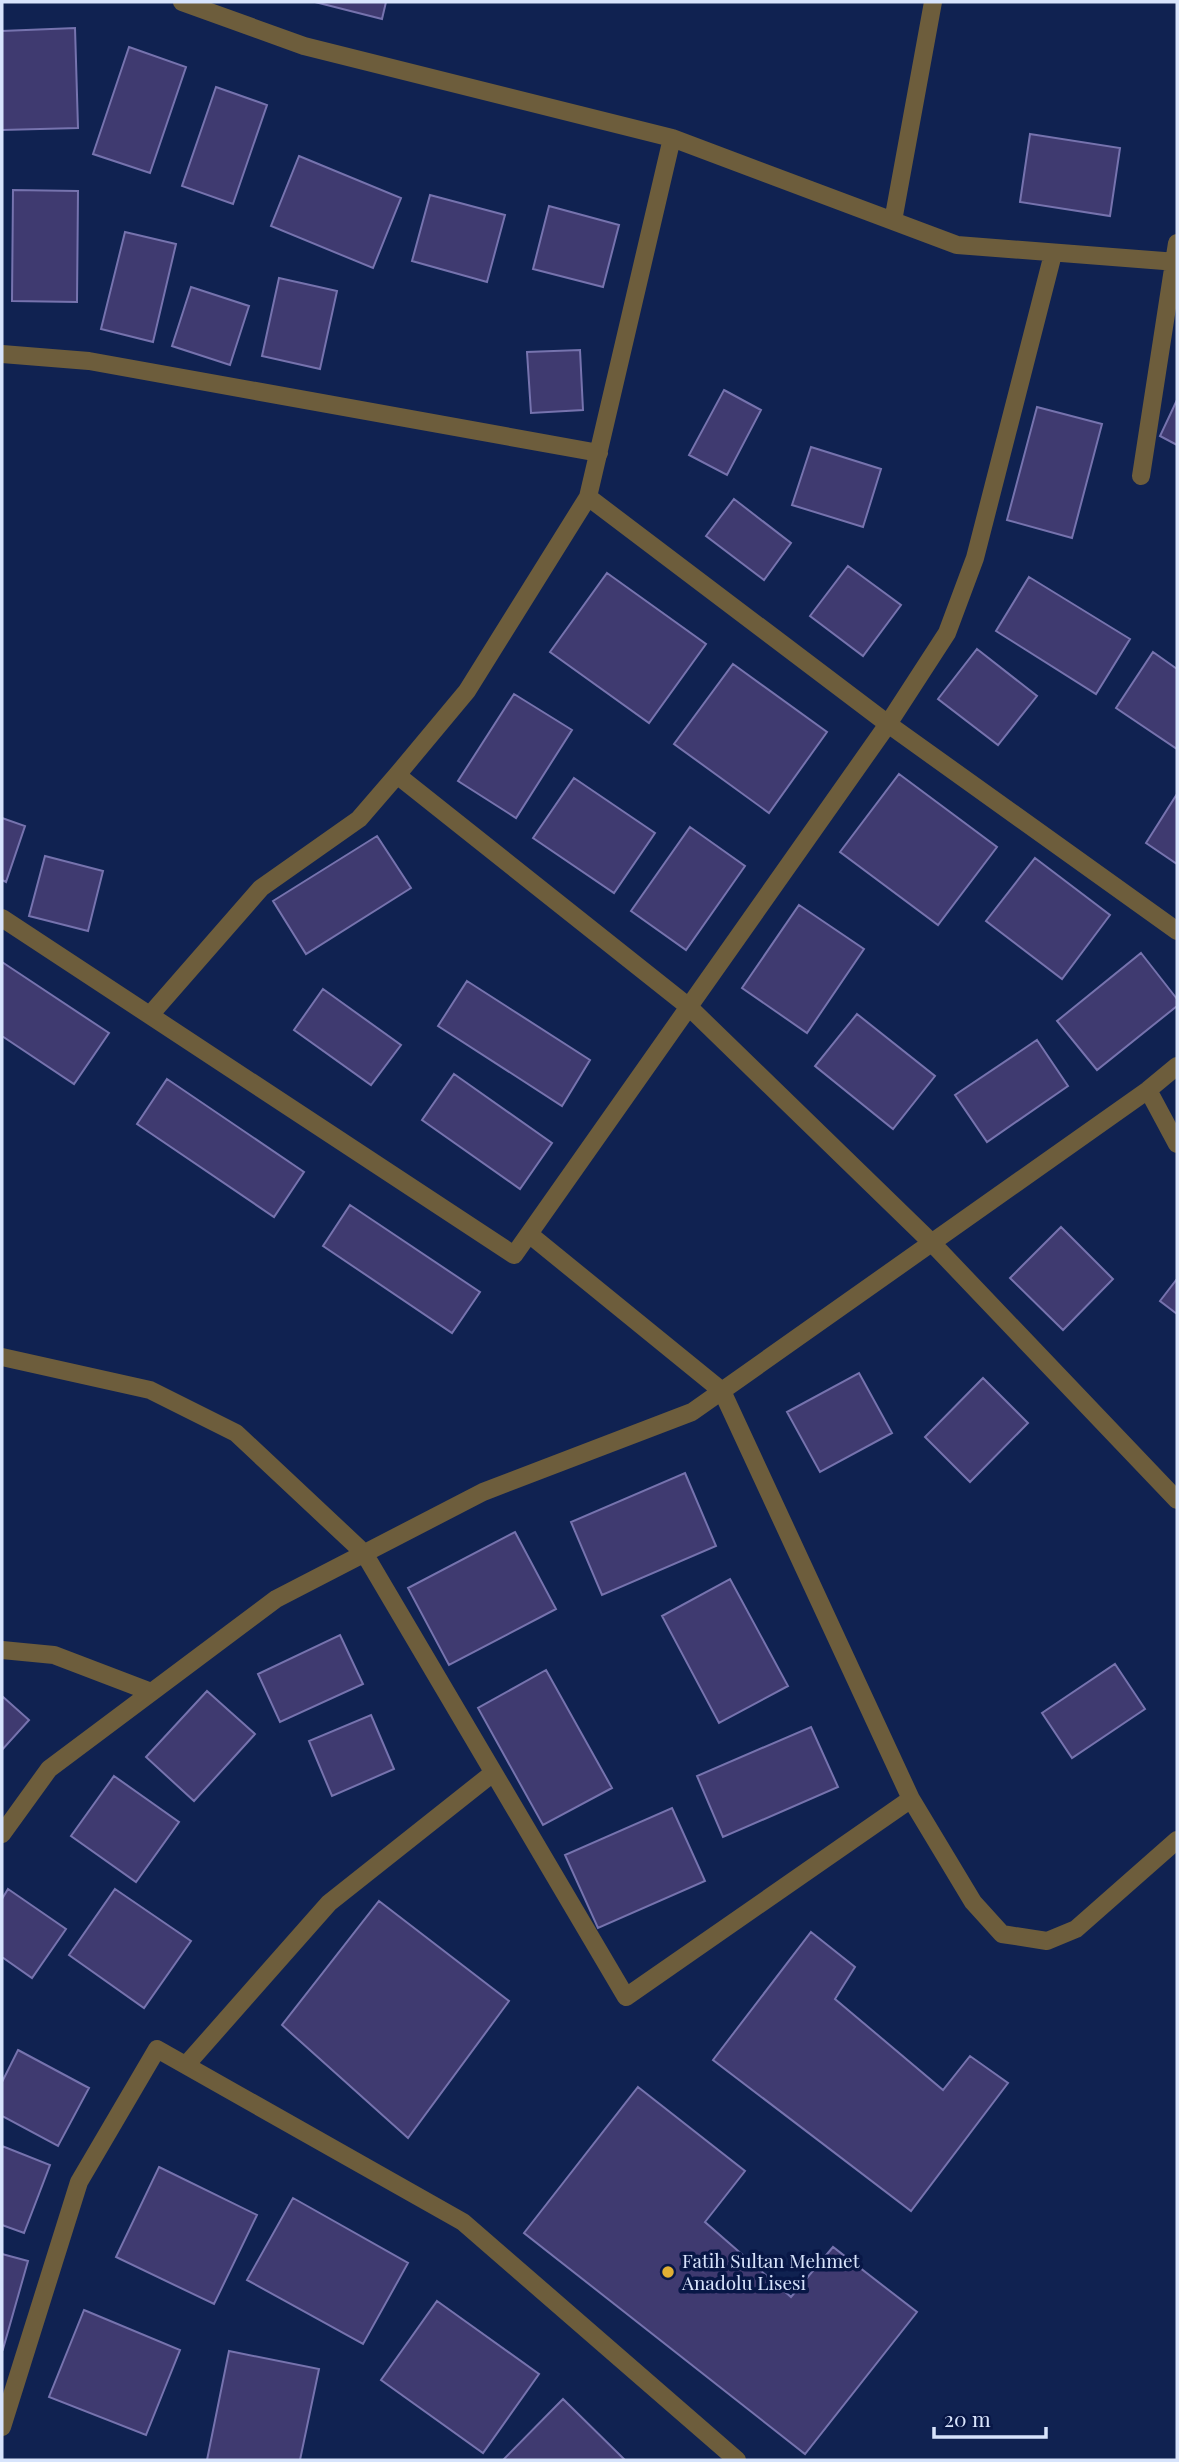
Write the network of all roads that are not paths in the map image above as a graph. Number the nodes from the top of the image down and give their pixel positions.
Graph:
1 (182, 2) edge
2 (933, 2) edge
3 (672, 138) junction
4 (893, 221) junction
5 (1177, 243) edge
6 (1053, 254) junction
7 (1176, 262) edge
8 (2, 354) edge
9 (599, 453) junction
10 (1141, 476) dead end
11 (588, 498) junction
12 (888, 724) junction
13 (397, 775) junction
14 (2, 918) edge
15 (1177, 931) edge
16 (689, 1007) junction
17 (150, 1015) junction
18 (1177, 1066) edge
19 (1148, 1090) junction
20 (1177, 1144) edge
21 (529, 1234) junction
22 (932, 1242) junction
23 (2, 1357) edge
24 (722, 1391) junction
25 (1177, 1500) edge
26 (364, 1553) junction
27 (2, 1650) edge
28 (151, 1692) junction
29 (493, 1773) junction
30 (911, 1799) junction
31 (2, 1834) edge
32 (1177, 1840) edge
33 (186, 2065) junction
34 (2, 2427) edge
35 (737, 2460) edge

1 - 3 street
2 - 4 street
3 - 4 street
3 - 9 street
4 - 6 street
5 - 7 street
6 - 7 street
6 - 12 street
7 - 10 street
8 - 9 street
9 - 11 street
11 - 12 street
11 - 13 street
12 - 15 street
12 - 16 street
13 - 16 street
13 - 17 street
14 - 17 street
16 - 21 street
16 - 22 street
17 - 21 street
18 - 19 street
19 - 20 street
19 - 22 street
21 - 24 street
22 - 24 street
22 - 25 street
23 - 26 street
24 - 26 street
24 - 30 street
26 - 28 street
26 - 29 street
27 - 28 street
28 - 31 street
29 - 30 street
29 - 33 street
30 - 32 street
33 - 34 street
33 - 35 street

